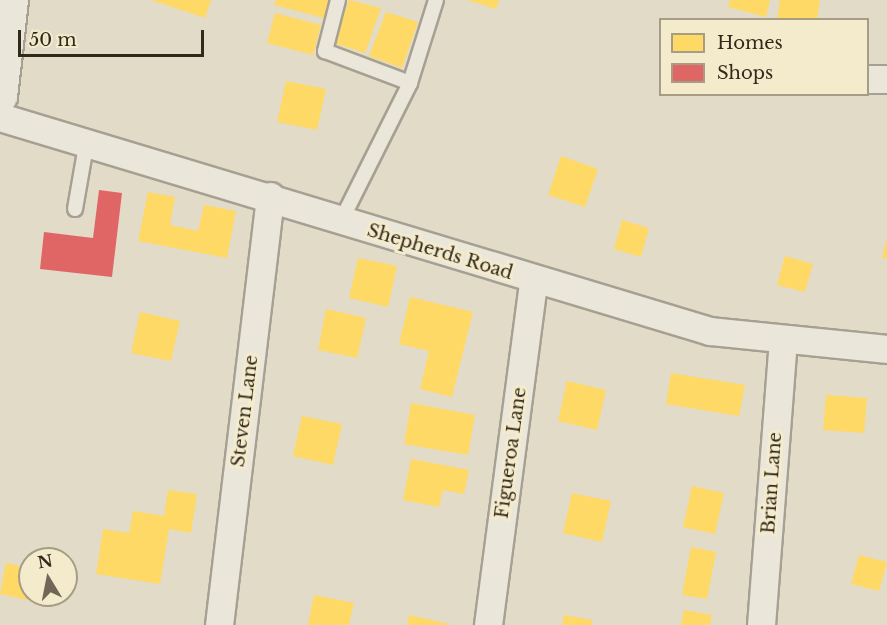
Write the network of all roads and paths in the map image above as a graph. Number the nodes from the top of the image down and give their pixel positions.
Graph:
1 (11, 0) edge
2 (339, 0) edge
3 (436, 0) edge
4 (869, 79) edge
5 (887, 79) edge
6 (410, 83) junction
7 (0, 96) edge
8 (0, 117) edge
9 (87, 140) junction
10 (270, 196) junction
11 (75, 209) dead end
12 (341, 221) junction
13 (533, 281) junction
14 (783, 342) junction
15 (887, 349) edge
16 (219, 625) edge
17 (488, 625) edge
18 (761, 625) edge

1 - 7 main road
2 - 6 lane
3 - 6 lane
4 - 5 street
6 - 12 lane
8 - 9 street, Shepherds Road
9 - 10 street, Shepherds Road
9 - 11 lane
10 - 12 street, Shepherds Road
10 - 16 street, Steven Lane
12 - 13 street, Shepherds Road
13 - 14 street, Shepherds Road
13 - 17 street, Figueroa Lane
14 - 15 street, Shepherds Road
14 - 18 street, Brian Lane

